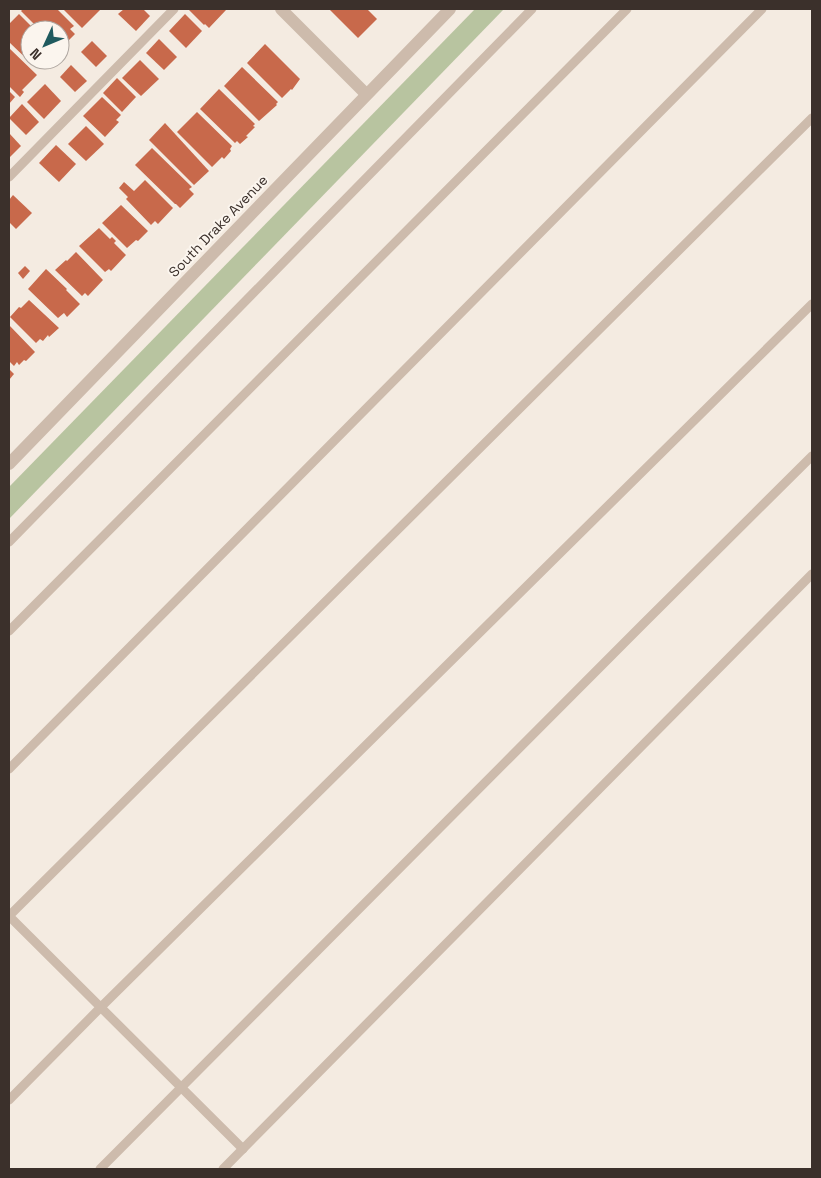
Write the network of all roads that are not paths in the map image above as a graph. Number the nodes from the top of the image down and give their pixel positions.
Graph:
1 (174, 9) edge
2 (281, 9) edge
3 (450, 9) edge
4 (532, 9) edge
5 (627, 9) edge
6 (762, 9) edge
7 (366, 94) junction
8 (812, 118) edge
9 (9, 177) edge
10 (812, 304) edge
11 (812, 456) edge
12 (9, 464) edge
13 (9, 542) edge
14 (812, 574) edge
15 (9, 631) edge
16 (9, 769) edge
17 (101, 1007) junction
18 (181, 1086) junction
19 (9, 1100) edge
20 (243, 1149) junction
21 (100, 1169) edge
22 (223, 1169) edge

1 - 9 lane
2 - 7 street
3 - 7 street, South Drake Avenue
4 - 13 lane
5 - 15 lane
6 - 16 lane
7 - 12 street, South Drake Avenue
8 - 17 lane
10 - 17 lane
11 - 18 lane
14 - 20 lane
17 - 18 lane
17 - 19 lane
18 - 20 lane
18 - 21 lane
20 - 22 lane

